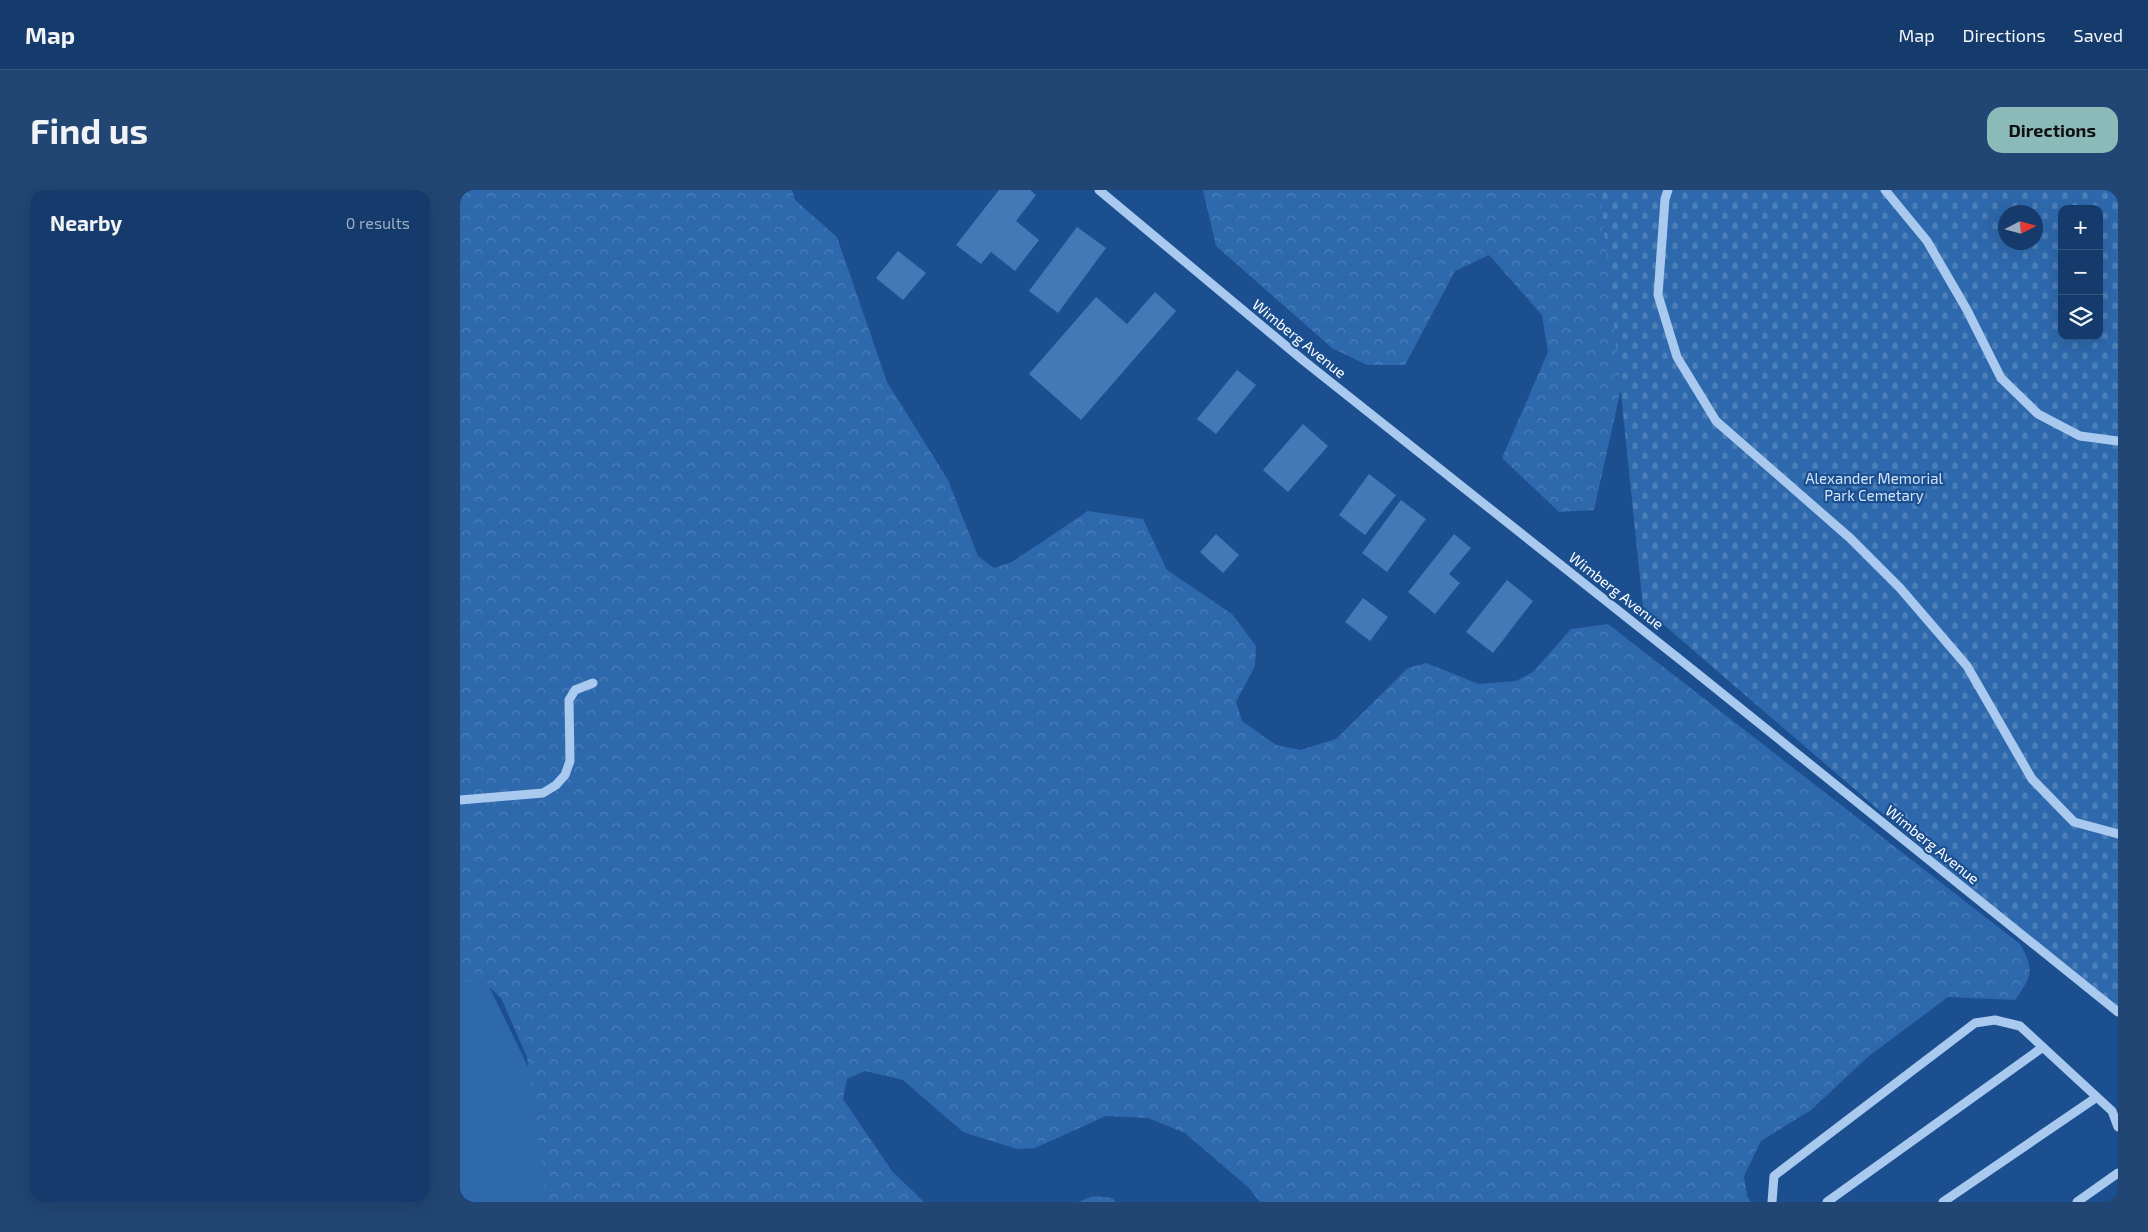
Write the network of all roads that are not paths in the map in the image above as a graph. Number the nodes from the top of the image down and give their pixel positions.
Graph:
1 (1099, 190) edge
2 (1668, 190) edge
3 (1885, 190) edge
4 (2118, 441) edge
5 (593, 683) dead end
6 (460, 800) edge
7 (2118, 834) edge
8 (2118, 1012) edge
9 (2043, 1047) junction
10 (2097, 1097) junction
11 (2115, 1108) edge
12 (2118, 1127) edge
13 (2118, 1173) edge
14 (1772, 1202) edge
15 (1827, 1202) edge
16 (1943, 1202) edge
17 (2077, 1202) edge

1 - 8 street, Wimberg Avenue
2 - 7 street
3 - 4 street
5 - 6 street
9 - 10 street
9 - 14 street
9 - 15 street
10 - 11 street
10 - 16 street
11 - 12 street
13 - 17 street

